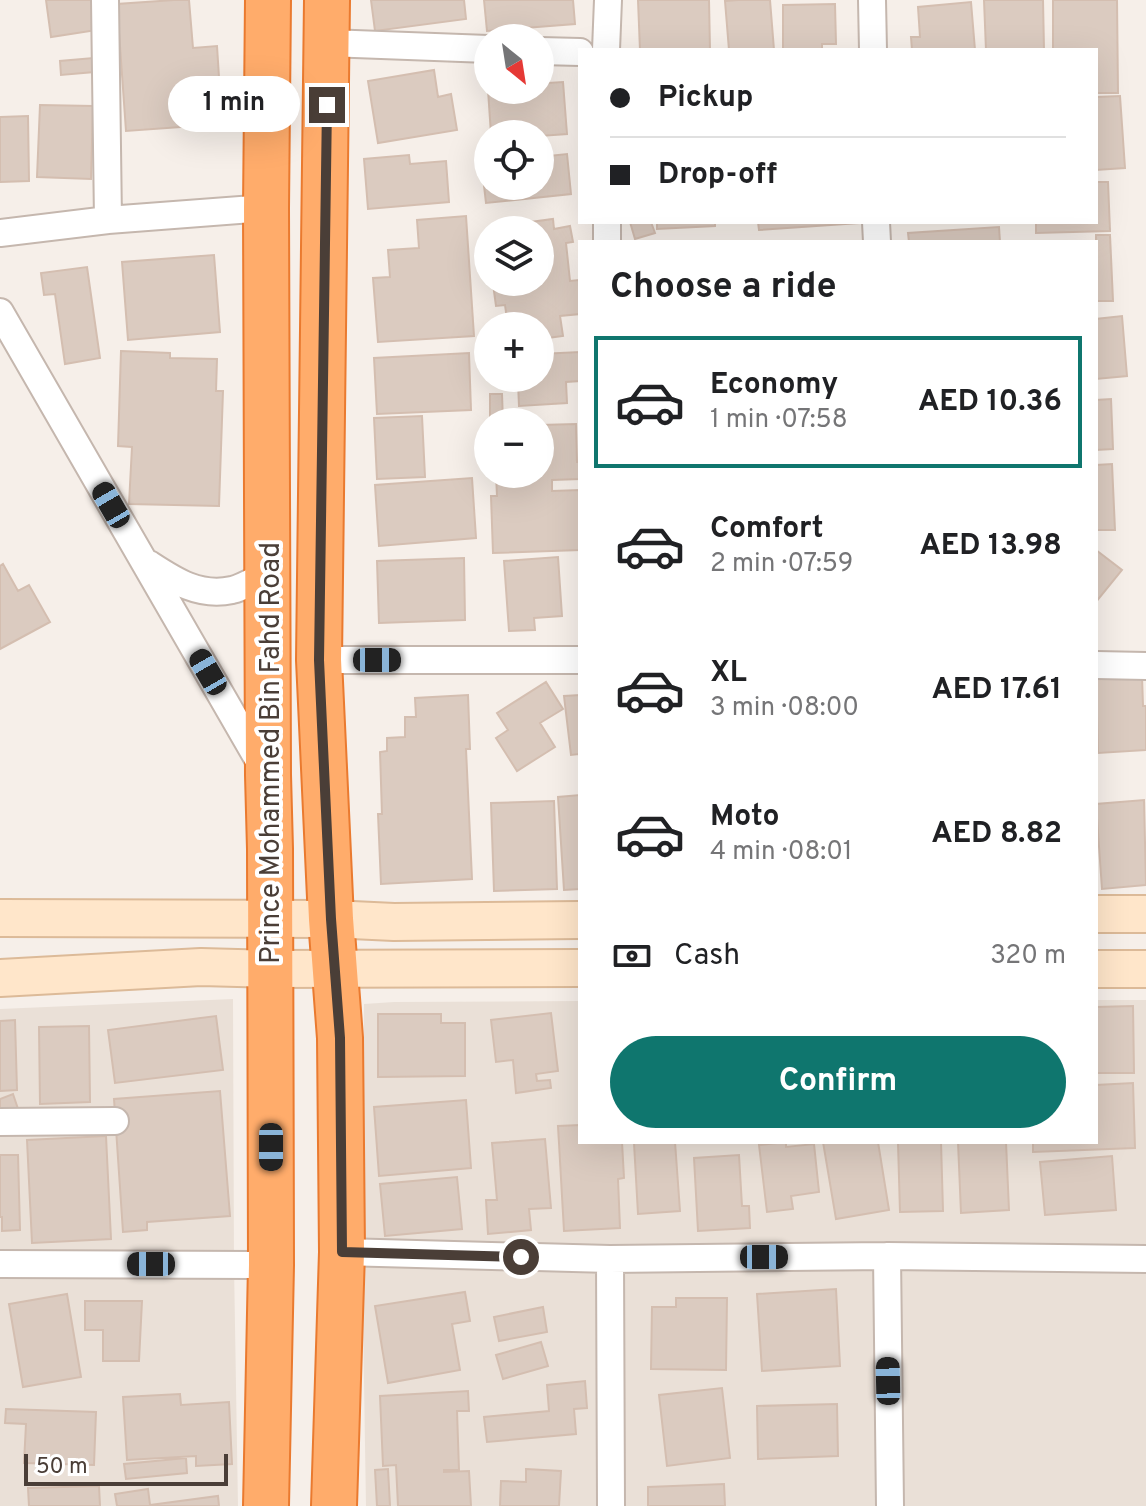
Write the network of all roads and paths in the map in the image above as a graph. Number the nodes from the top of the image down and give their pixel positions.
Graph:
1 (105, 0) edge
2 (268, 0) edge
3 (327, 0) edge
4 (608, 0) edge
5 (872, 0) edge
6 (328, 43) junction
7 (474, 48) edge
8 (606, 48) edge
9 (873, 48) edge
10 (554, 51) edge
11 (578, 52) edge
12 (266, 208) junction
13 (108, 220) junction
14 (0, 233) edge
15 (0, 312) edge
16 (267, 574) junction
17 (172, 589) junction
18 (319, 660) junction
19 (578, 660) edge
20 (1098, 665) edge
21 (1146, 666) edge
22 (268, 775) junction
23 (1098, 914) edge
24 (1146, 914) edge
25 (0, 918) edge
26 (270, 918) junction
27 (331, 919) junction
28 (578, 920) edge
29 (334, 968) junction
30 (578, 968) edge
31 (270, 969) junction
32 (1098, 969) edge
33 (1146, 969) edge
34 (0, 978) edge
35 (115, 1121) dead end
36 (0, 1122) edge
37 (342, 1252) junction
38 (887, 1256) junction
39 (610, 1259) junction
40 (1146, 1259) edge
41 (0, 1264) edge
42 (271, 1265) junction
43 (266, 1506) edge
44 (334, 1506) edge
45 (611, 1506) edge
46 (890, 1506) edge

1 - 13 street
2 - 12 highway, Prince Mohammed Bin Fahd Road
3 - 6 highway, Prince Mohammed Bin Fahd Road
4 - 8 street
5 - 9 street
6 - 7 street
6 - 18 highway, Prince Mohammed Bin Fahd Road
10 - 11 street
12 - 13 street
12 - 16 highway, Prince Mohammed Bin Fahd Road
13 - 14 street
15 - 17 street
16 - 17 street
16 - 22 highway, Prince Mohammed Bin Fahd Road
17 - 22 street
18 - 19 street
18 - 27 highway, Prince Mohammed Bin Fahd Road
20 - 21 street
22 - 26 highway, Prince Mohammed Bin Fahd Road
23 - 24 street
25 - 26 street
26 - 27 street
26 - 31 highway, Prince Mohammed Bin Fahd Road
27 - 28 street
27 - 29 highway, Prince Mohammed Bin Fahd Road
29 - 30 street
29 - 31 street
29 - 37 highway, Prince Mohammed Bin Fahd Road
31 - 34 street
31 - 42 highway, Prince Mohammed Bin Fahd Road
32 - 33 street
35 - 36 street
37 - 39 street
37 - 44 highway, Prince Mohammed Bin Fahd Road
38 - 39 street
38 - 40 street
38 - 46 street
39 - 45 street
41 - 42 street
42 - 43 highway, Prince Mohammed Bin Fahd Road

